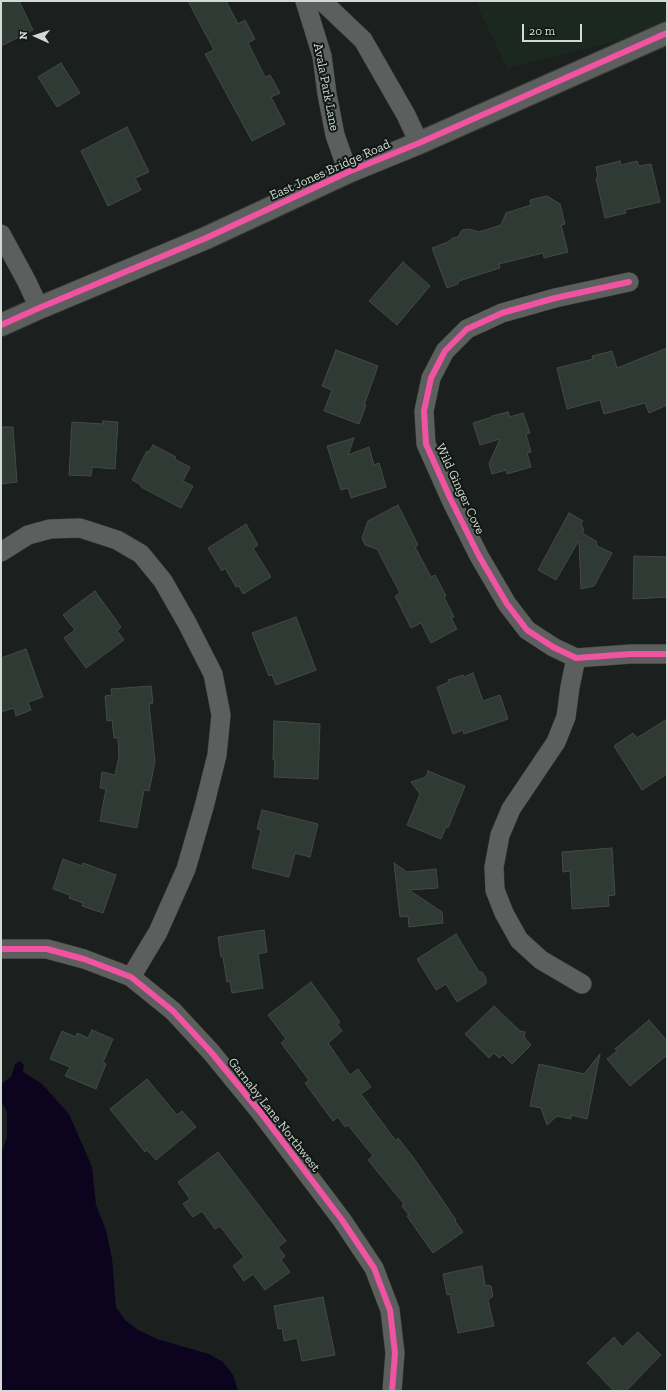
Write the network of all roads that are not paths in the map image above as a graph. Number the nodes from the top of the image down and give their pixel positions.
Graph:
1 (305, 1) edge
2 (322, 1) edge
3 (667, 33) edge
4 (419, 143) junction
5 (348, 172) junction
6 (1, 234) edge
7 (630, 282) dead end
8 (38, 308) junction
9 (1, 325) edge
10 (1, 552) edge
11 (667, 654) edge
12 (576, 658) junction
13 (1, 949) edge
14 (131, 977) junction
15 (582, 984) dead end
16 (392, 1391) edge

1 - 5 street, Avala Park Lane
2 - 4 street
3 - 4 street, East Jones Bridge Road
4 - 5 street, East Jones Bridge Road
5 - 8 street, East Jones Bridge Road
6 - 8 street
7 - 12 street, Wild Ginger Cove
8 - 9 street, East Jones Bridge Road
10 - 14 street
11 - 12 street, Wild Ginger Cove
12 - 15 street
13 - 14 street, Garnaby Lane Northwest
14 - 16 street, Garnaby Lane Northwest

